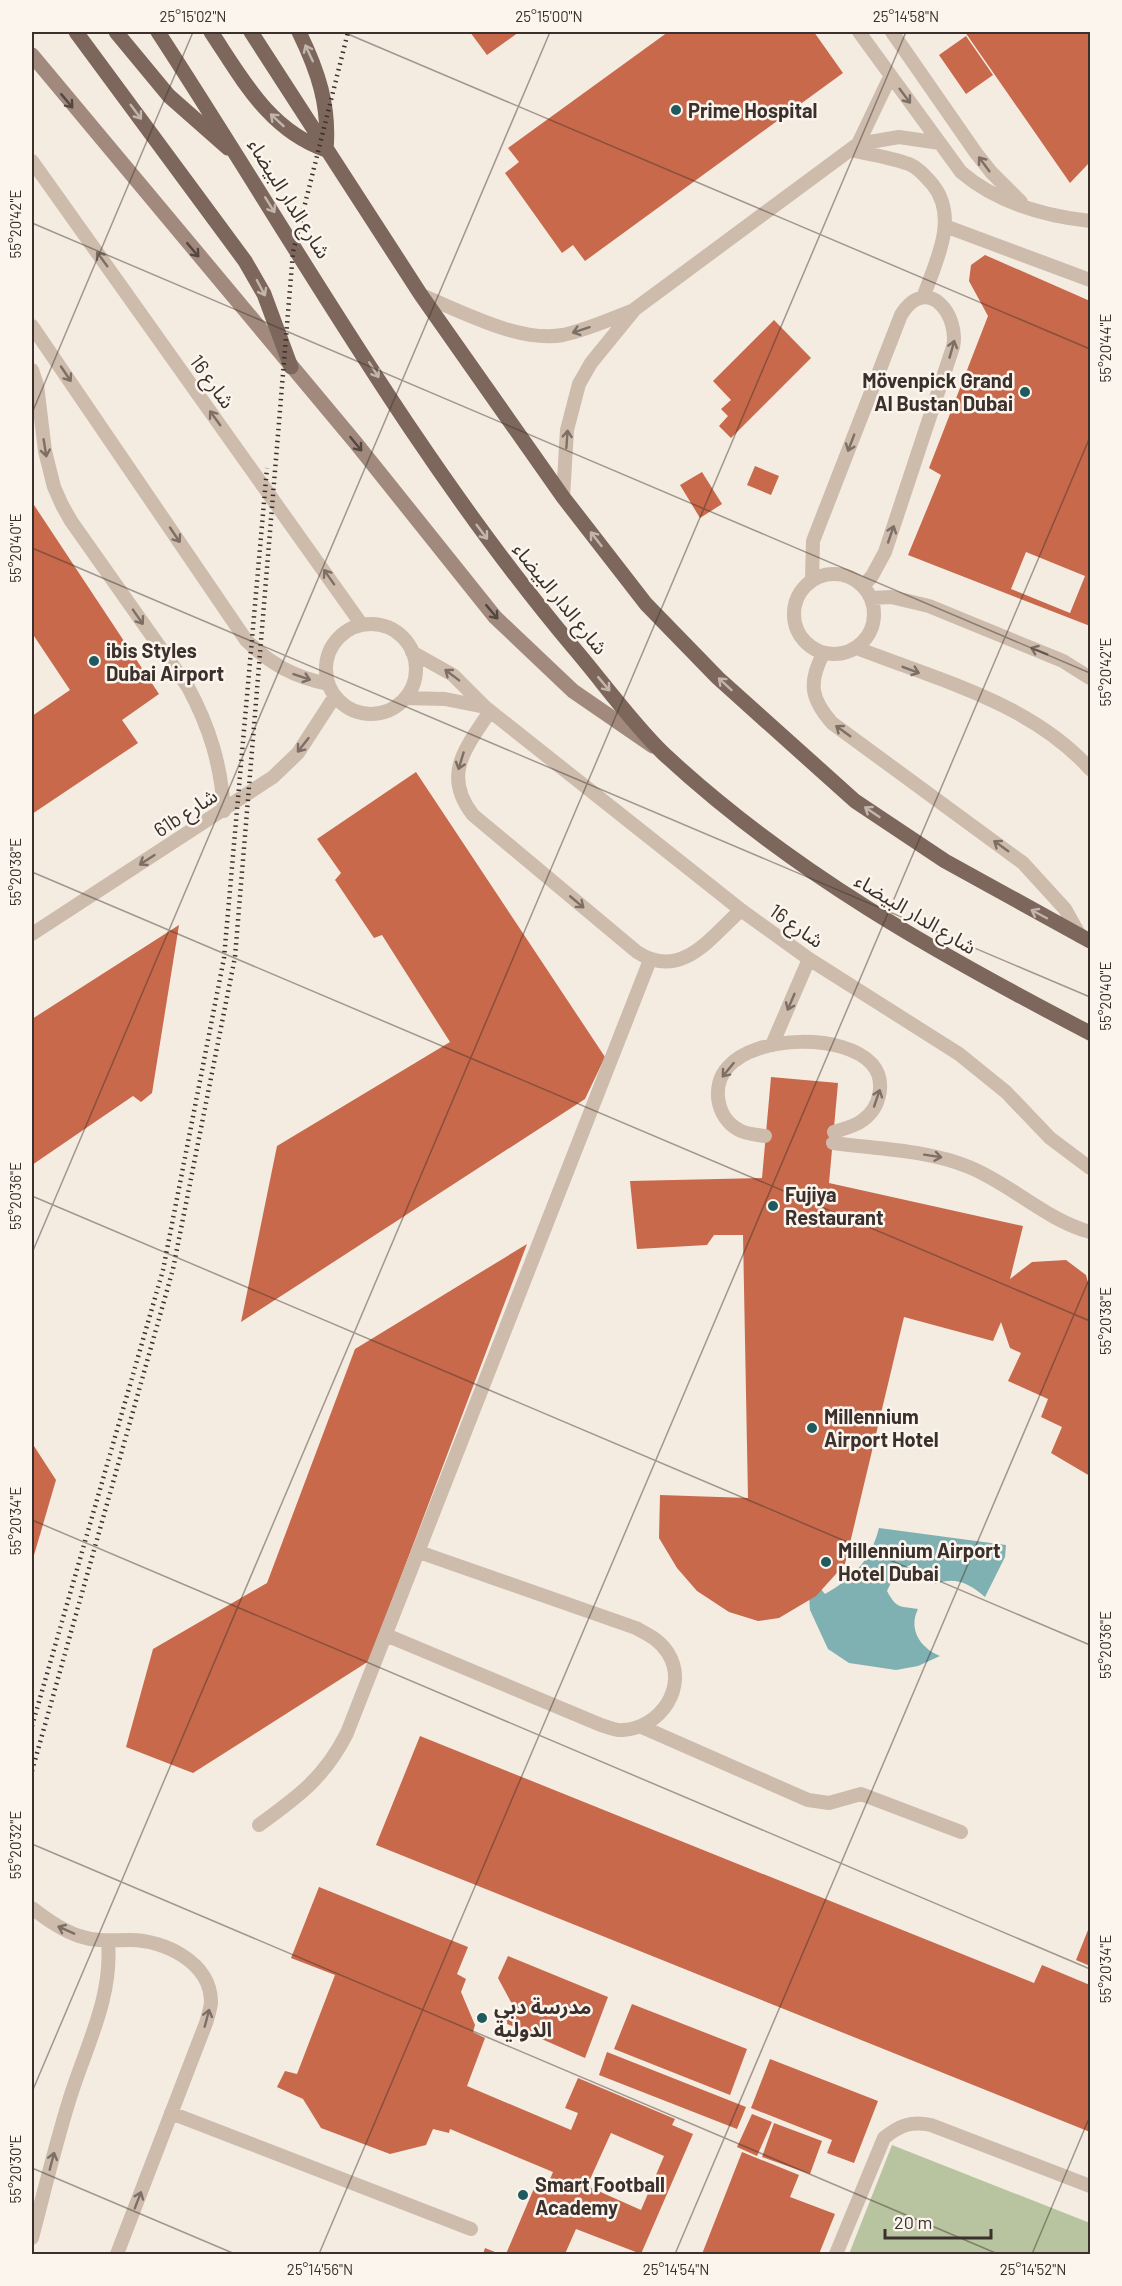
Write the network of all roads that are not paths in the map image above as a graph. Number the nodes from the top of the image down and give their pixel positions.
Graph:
1 (76, 32) edge
2 (116, 32) edge
3 (158, 32) edge
4 (211, 32) edge
5 (251, 32) edge
6 (299, 32) edge
7 (859, 32) edge
8 (892, 32) edge
9 (32, 55) edge
10 (890, 77) junction
11 (940, 143) junction
12 (854, 147) junction
13 (326, 150) junction
14 (239, 156) junction
15 (32, 161) edge
16 (1025, 205) junction
17 (1090, 221) edge
18 (945, 226) junction
19 (1090, 280) edge
20 (421, 295) junction
21 (924, 295) junction
22 (636, 309) junction
23 (32, 326) edge
24 (32, 345) edge
25 (49, 349) junction
26 (291, 368) junction
27 (32, 370) edge
28 (563, 497) junction
29 (812, 580) junction
30 (868, 591) junction
31 (362, 625) junction
32 (857, 648) junction
33 (412, 652) junction
34 (823, 654) junction
35 (1090, 678) edge
36 (328, 684) junction
37 (335, 696) junction
38 (405, 698) junction
39 (488, 709) junction
40 (661, 751) junction
41 (1090, 769) edge
42 (224, 811) junction
43 (741, 910) junction
44 (32, 934) edge
45 (1085, 938) edge
46 (809, 958) junction
47 (650, 960) junction
48 (1090, 1033) edge
49 (772, 1045) junction
50 (765, 1136) dead end
51 (1090, 1168) edge
52 (1090, 1232) edge
53 (419, 1552) junction
54 (386, 1635) junction
55 (642, 1727) junction
56 (259, 1825) dead end
57 (961, 1832) dead end
58 (32, 1908) edge
59 (108, 1942) junction
60 (171, 2112) junction
61 (1090, 2186) edge
62 (471, 2229) dead end
63 (32, 2238) edge
64 (117, 2254) edge
65 (837, 2254) edge

1 -> 26 main road
2 - 14 main road
3 - 14 main road, شارع الدار البيضاء
13 -> 4 main road
5 - 13 main road
13 -> 6 main road
7 - 10 lane
16 -> 8 lane
9 -> 26 main road
10 -> 11 lane
10 - 12 lane
11 - 12 lane
11 - 16 lane
12 - 18 lane
12 - 22 lane
13 - 20 main road
14 -> 40 main road, شارع الدار البيضاء
31 -> 15 lane, شارع 16
16 - 17 lane
18 - 19 lane
18 - 21 lane
22 -> 20 lane
20 - 28 main road
21 -> 29 lane
30 -> 21 lane
28 -> 22 lane
23 - 25 lane
24 - 25 lane
25 -> 36 lane
26 -> 40 main road
27 -> 42 lane
45 -> 28 main road
29 - 30 lane
29 - 34 lane
30 - 32 lane
35 -> 30 lane
31 - 33 lane, شارع 16
31 - 36 lane
32 - 34 lane
32 -> 41 lane
33 - 38 lane
39 -> 33 lane, شارع 16
45 -> 34 lane
36 - 37 lane
37 - 38 lane
37 -> 42 lane, 61b شارع
38 - 39 lane, شارع 16
39 - 43 lane, شارع 16
39 -> 47 lane
40 - 48 main road, شارع الدار البيضاء
42 -> 44 lane, 61b شارع
43 - 46 lane, شارع 16
43 - 47 lane
46 -> 49 lane
46 - 51 lane, شارع 16
47 - 53 lane
49 -> 50 lane
49 - 52 lane
53 - 54 lane
53 - 55 lane
54 - 55 lane
54 - 56 lane
55 - 57 lane
59 -> 58 lane
60 -> 59 lane
63 -> 59 lane
60 - 62 lane
64 -> 60 lane
61 - 65 lane

